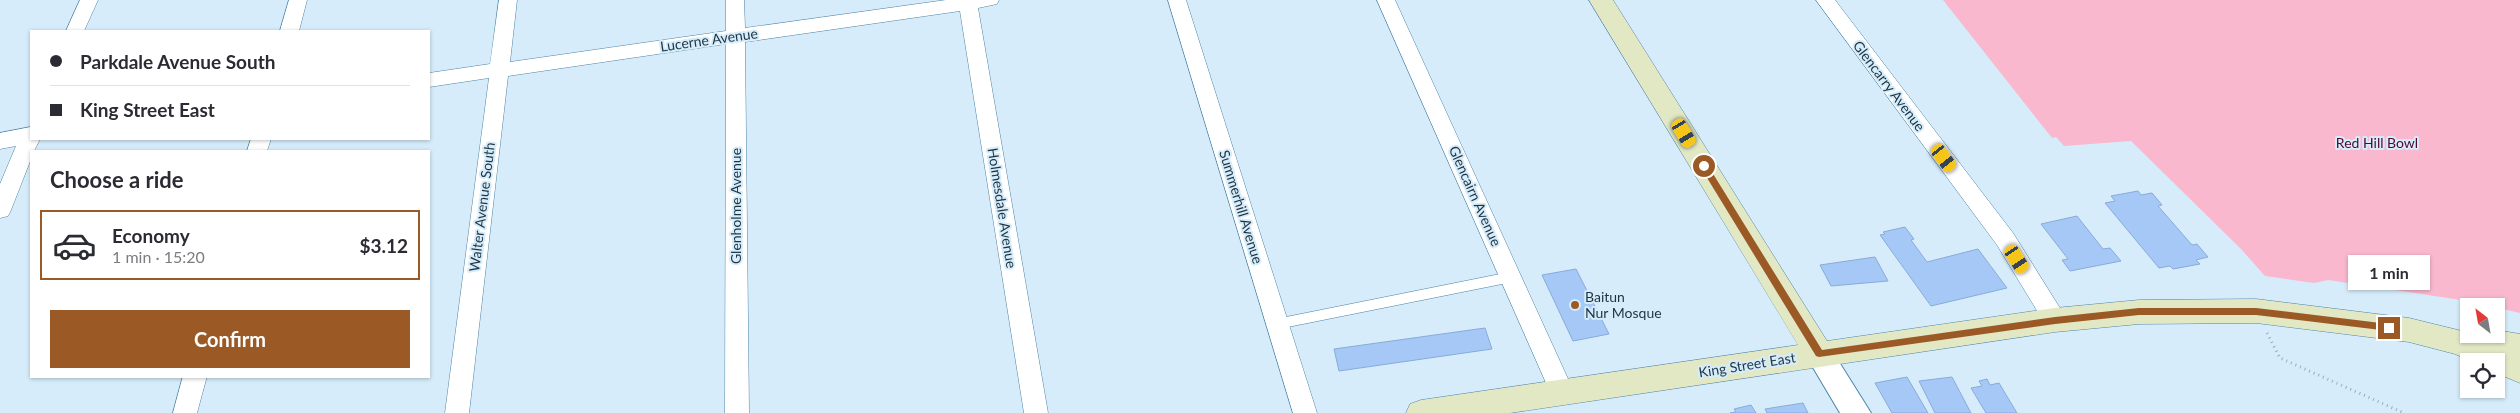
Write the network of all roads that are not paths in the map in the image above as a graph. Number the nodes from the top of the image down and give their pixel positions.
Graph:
1 (89, 0) edge
2 (298, 0) edge
3 (508, 0) edge
4 (735, 0) edge
5 (990, 0) edge
6 (1177, 0) edge
7 (1386, 0) edge
8 (1601, 0) edge
9 (1825, 0) edge
10 (968, 3) junction
11 (76, 30) edge
12 (290, 30) edge
13 (736, 36) junction
14 (499, 70) junction
15 (430, 80) edge
16 (30, 136) edge
17 (30, 138) edge
18 (0, 141) edge
19 (0, 210) edge
20 (1511, 276) junction
21 (2055, 320) junction
22 (1277, 324) junction
23 (2505, 342) edge
24 (2460, 343) edge
25 (2461, 343) edge
26 (2520, 346) edge
27 (1819, 354) junction
28 (2520, 370) edge
29 (194, 378) edge
30 (1562, 392) junction
31 (185, 413) edge
32 (457, 413) edge
33 (737, 413) edge
34 (1036, 413) edge
35 (1305, 413) edge
36 (1421, 413) edge
37 (1856, 413) edge

1 - 11 street
2 - 12 street
3 - 14 street, Walter Avenue South
4 - 13 street, Glenholme Avenue
5 - 10 street, Lucerne Avenue
6 - 22 street, Summerhill Avenue
7 - 20 street, Glencairn Avenue
8 - 27 main road
9 - 21 street, Glencarry Avenue
10 - 13 street, Lucerne Avenue
10 - 34 street, Holmesdale Avenue
13 - 14 street, Lucerne Avenue
13 - 33 street, Glenholme Avenue
14 - 15 street, Lucerne Avenue
14 - 32 street, Walter Avenue South
16 - 18 street
17 - 19 street
20 - 22 lane
20 - 30 street, Glencairn Avenue
21 - 24 main road, King Street East
21 - 27 main road, King Street East
22 - 35 street, Summerhill Avenue
23 - 26 main road, King Street East
25 - 28 main road, King Street East
27 - 30 main road, King Street East
27 - 37 street
29 - 31 street
30 - 36 main road, King Street East

